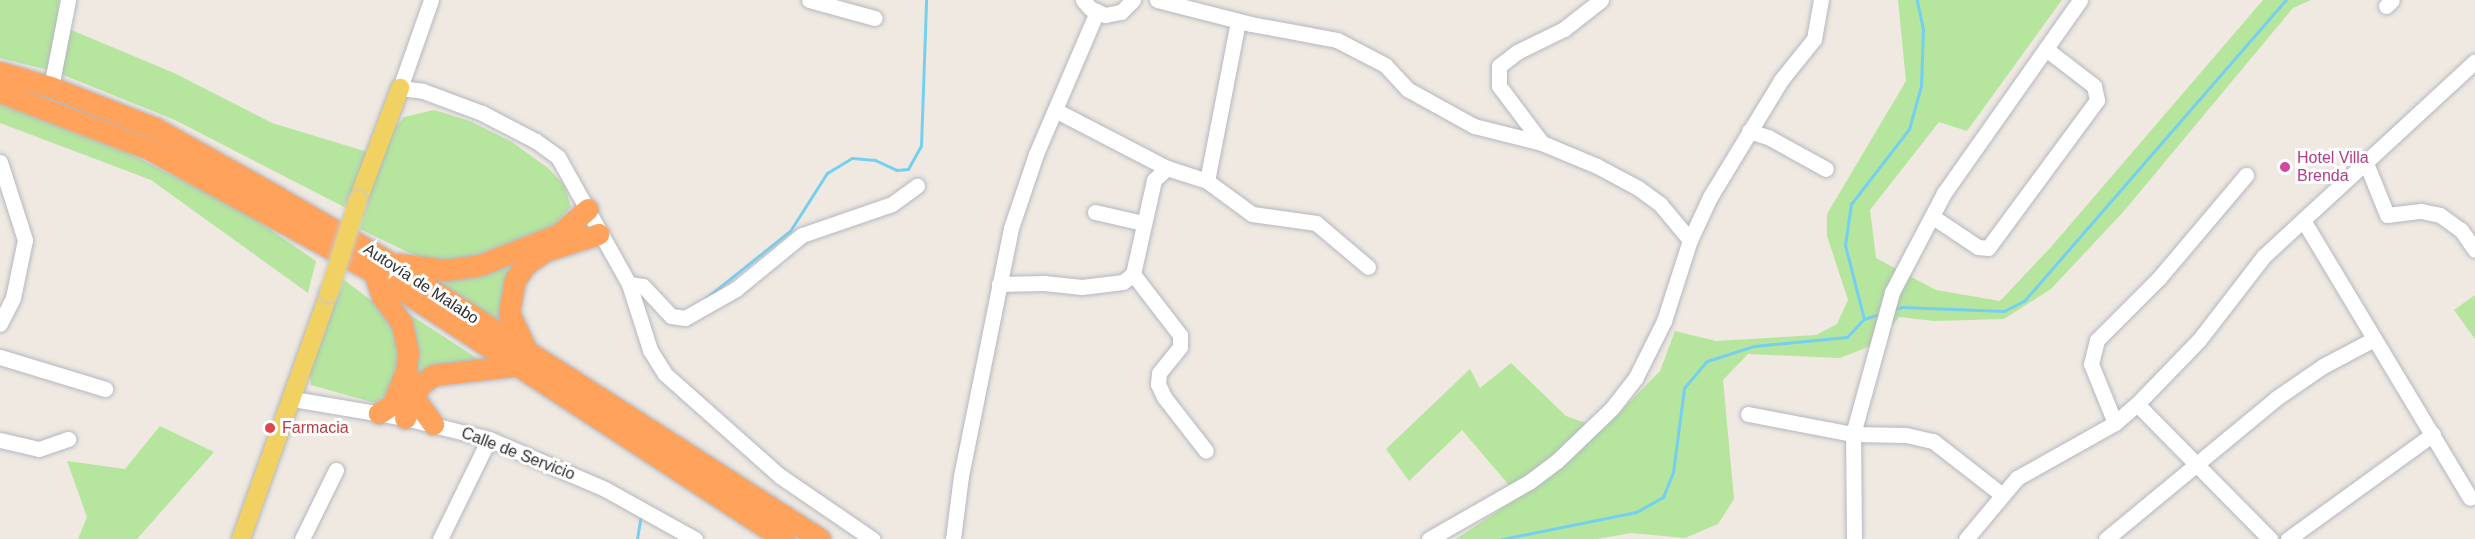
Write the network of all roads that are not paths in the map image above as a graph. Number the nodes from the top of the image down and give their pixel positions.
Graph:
1 (68, 0) edge
2 (430, 0) edge
3 (808, 0) edge
4 (1083, 0) edge
5 (1133, 0) edge
6 (1157, 0) edge
7 (1601, 0) edge
8 (1821, 0) edge
9 (2080, 0) edge
10 (1188, 4) edge
11 (1096, 12) junction
12 (875, 18) dead end
13 (1238, 21) junction
14 (2046, 49) junction
15 (2475, 61) edge
16 (0, 72) edge
17 (51, 87) junction
18 (400, 88) junction
19 (0, 92) edge
20 (1055, 110) junction
21 (1749, 131) junction
22 (1542, 143) junction
23 (0, 162) edge
24 (2366, 163) junction
25 (1167, 168) junction
26 (1826, 169) dead end
27 (2246, 175) dead end
28 (1207, 181) junction
29 (917, 186) dead end
30 (588, 208) junction
31 (1095, 212) dead end
32 (1934, 217) junction
33 (2303, 220) junction
34 (1143, 223) junction
35 (598, 234) junction
36 (1690, 240) junction
37 (2475, 250) edge
38 (378, 265) junction
39 (1368, 267) dead end
40 (1133, 274) junction
41 (629, 284) junction
42 (999, 284) junction
43 (0, 324) edge
44 (2374, 339) junction
45 (0, 357) edge
46 (524, 360) junction
47 (105, 389) dead end
48 (293, 399) junction
49 (415, 399) junction
50 (2137, 404) junction
51 (379, 413) junction
52 (1748, 414) dead end
53 (405, 418) junction
54 (2115, 423) junction
55 (433, 424) junction
56 (1853, 434) junction
57 (2433, 435) junction
58 (68, 439) dead end
59 (0, 440) edge
60 (489, 440) junction
61 (1206, 450) dead end
62 (2194, 462) junction
63 (336, 470) dead end
64 (2001, 494) junction
65 (2470, 498) dead end
66 (241, 539) edge
67 (302, 539) edge
68 (440, 539) edge
69 (695, 539) edge
70 (784, 539) edge
71 (820, 539) edge
72 (872, 539) edge
73 (953, 539) edge
74 (1430, 539) edge
75 (1854, 539) edge
76 (1966, 539) edge
77 (2106, 539) edge
78 (2270, 539) edge
79 (2289, 539) edge

1 - 17 street
2 - 18 street
3 - 12 street
4 - 11 street
5 - 11 street
6 - 10 street
7 - 22 street
8 - 21 street
9 - 14 street
10 - 13 street
11 - 20 street
13 - 22 street
13 - 28 street
14 - 32 street
14 - 32 street
15 - 24 street
16 - 17 highway, Autovía de Malabo
17 - 38 highway, Autovía de Malabo
18 - 30 street
18 - 48 main road, bridge
19 - 38 highway, Autovía de Malabo
20 - 25 street
20 - 42 street
21 - 26 street
21 - 36 street
22 - 36 street
23 - 43 street
24 - 33 street
24 - 37 street
25 - 28 street
25 - 34 street
27 - 54 street
28 - 39 street
29 - 41 street
30 - 35 street
30 - 38 highway
31 - 34 street
32 - 56 street
33 - 44 street
33 - 50 street
34 - 40 street
35 - 41 street
35 - 46 highway
36 - 74 street
38 - 46 highway, Autovía de Malabo
38 - 51 highway
40 - 42 street
40 - 61 street
41 - 72 street
42 - 73 street
44 - 57 street
44 - 62 street
45 - 47 street
46 - 49 highway
46 - 70 highway, Autovía de Malabo
46 - 71 highway, Autovía de Malabo
48 - 51 street, Calle de Servicio
48 - 66 main road
49 - 53 highway
49 - 55 highway
50 - 54 street
50 - 62 street
51 - 53 street, Calle de Servicio
52 - 56 street
53 - 55 street, Calle de Servicio
54 - 64 street
55 - 60 street, Calle de Servicio
56 - 64 street
56 - 75 street
57 - 65 street
57 - 79 street
58 - 59 street
60 - 68 street
60 - 69 street, Calle de Servicio
62 - 77 street
62 - 78 street
63 - 67 street
64 - 76 street

